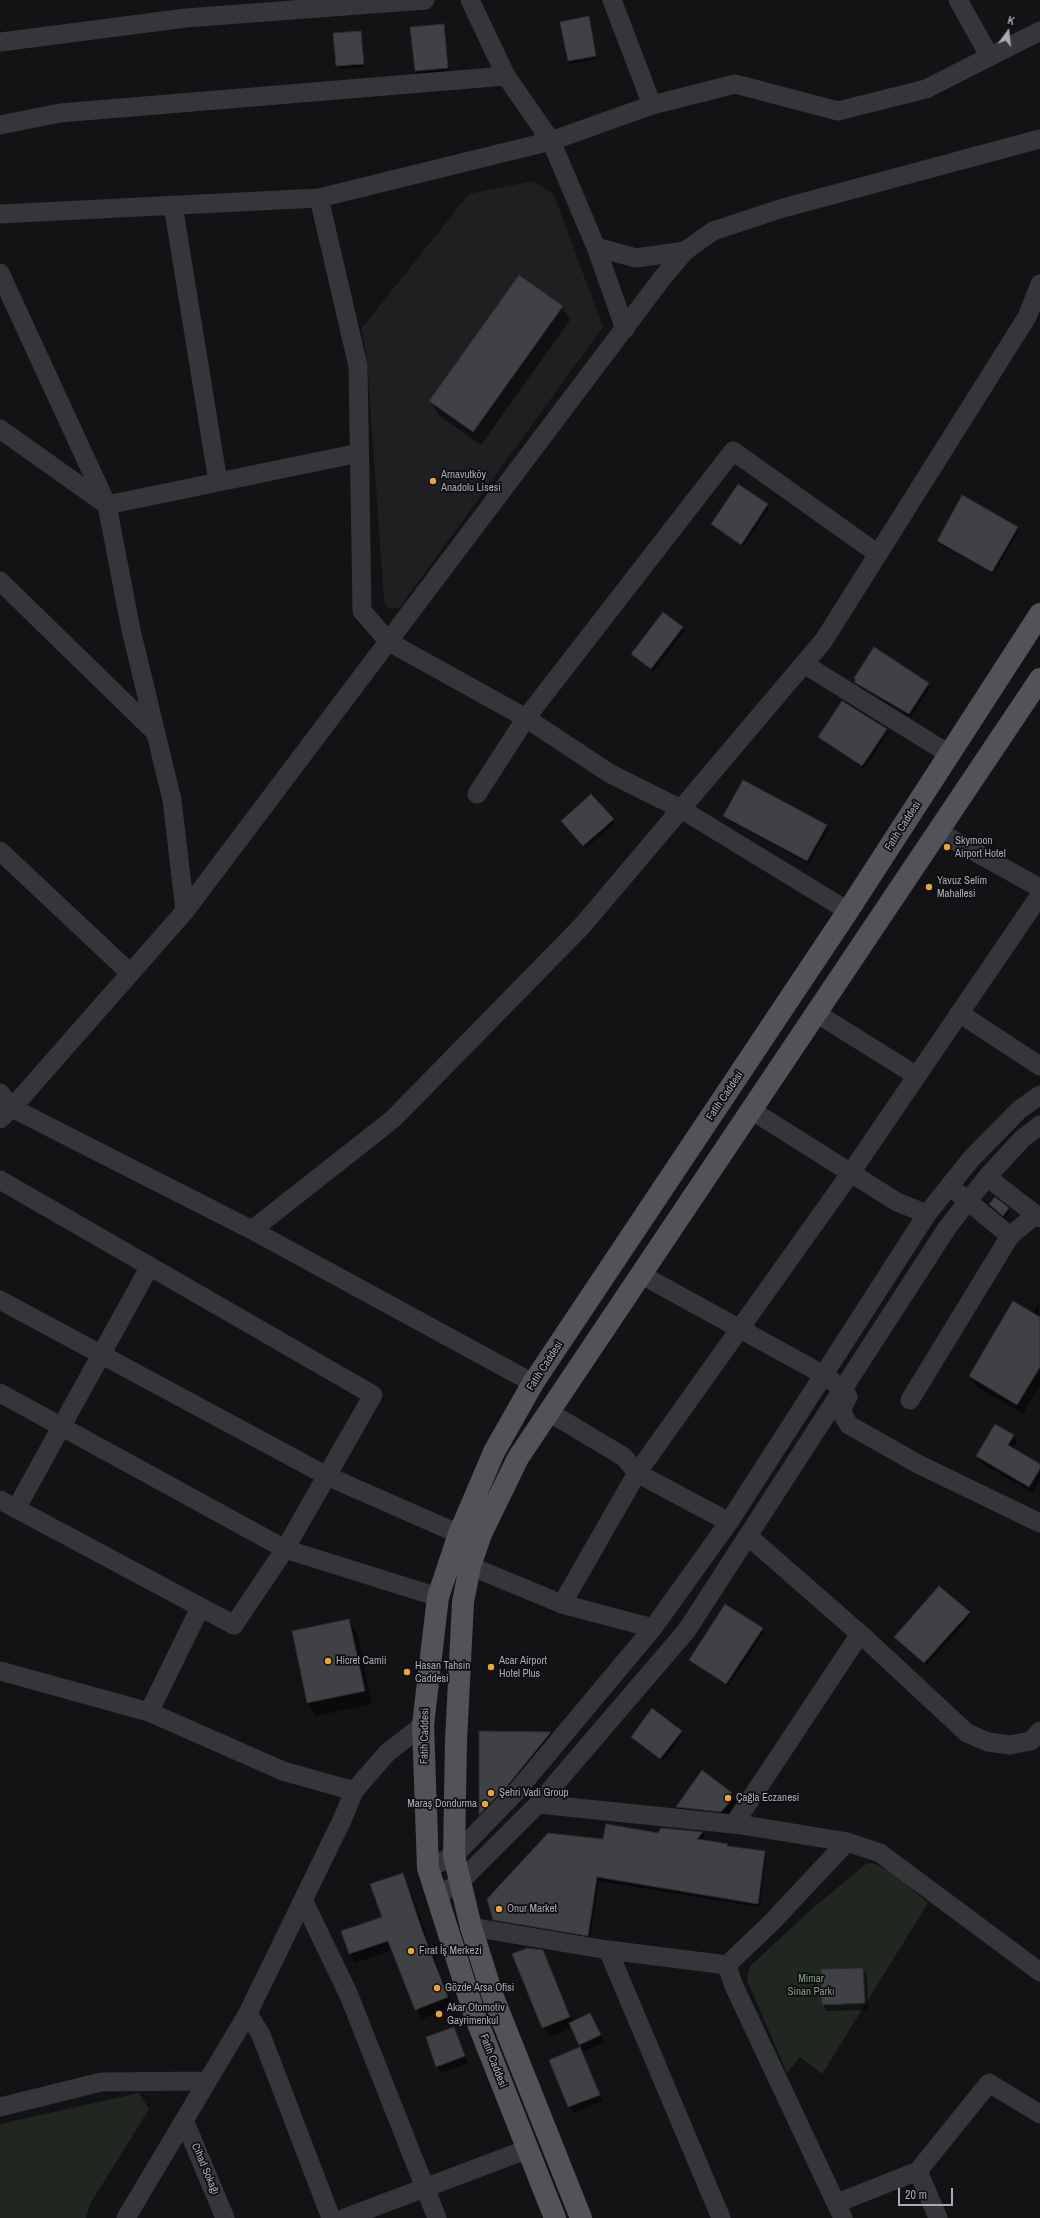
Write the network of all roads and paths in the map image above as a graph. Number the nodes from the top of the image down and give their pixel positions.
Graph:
1 (425, 0) edge
2 (470, 0) edge
3 (612, 0) edge
4 (958, 0) edge
5 (1040, 31) edge
6 (0, 42) edge
7 (990, 57) junction
8 (506, 76) junction
9 (652, 105) junction
10 (0, 125) edge
11 (1040, 139) edge
12 (551, 141) junction
13 (319, 198) junction
14 (173, 205) junction
15 (0, 214) edge
16 (596, 247) junction
17 (685, 252) junction
18 (0, 273) edge
19 (1040, 284) edge
20 (625, 329) junction
21 (0, 429) edge
22 (359, 453) junction
23 (218, 482) junction
24 (107, 505) junction
25 (878, 554) junction
26 (0, 581) edge
27 (1040, 614) edge
28 (389, 642) junction
29 (804, 664) junction
30 (1040, 680) edge
31 (526, 718) junction
32 (156, 733) junction
33 (949, 754) junction
34 (477, 794) dead end
35 (681, 809) junction
36 (939, 832) junction
37 (0, 851) edge
38 (1040, 888) edge
39 (1040, 895) edge
40 (185, 911) junction
41 (848, 912) junction
42 (130, 973) junction
43 (816, 1013) junction
44 (959, 1013) junction
45 (1040, 1066) edge
46 (917, 1076) junction
47 (0, 1093) edge
48 (1040, 1095) edge
49 (751, 1110) junction
50 (6, 1113) edge
51 (1040, 1125) edge
52 (850, 1174) junction
53 (987, 1177) junction
54 (0, 1180) edge
55 (950, 1185) junction
56 (967, 1202) junction
57 (927, 1214) junction
58 (1038, 1216) edge
59 (252, 1230) junction
60 (1010, 1236) junction
61 (150, 1266) junction
62 (640, 1274) junction
63 (0, 1300) edge
64 (739, 1329) junction
65 (101, 1355) junction
66 (824, 1375) junction
67 (533, 1383) junction
68 (843, 1389) junction
69 (0, 1393) edge
70 (910, 1400) dead end
71 (549, 1412) junction
72 (62, 1426) junction
73 (637, 1473) junction
74 (328, 1476) junction
75 (8, 1504) edge
76 (729, 1522) junction
77 (1040, 1523) edge
78 (459, 1534) junction
79 (748, 1536) junction
80 (285, 1549) junction
81 (470, 1566) junction
82 (438, 1597) junction
83 (562, 1604) junction
84 (200, 1608) junction
85 (653, 1628) junction
86 (860, 1634) junction
87 (0, 1671) edge
88 (149, 1712) junction
89 (423, 1725) junction
90 (1040, 1731) edge
91 (354, 1791) junction
92 (538, 1804) junction
93 (734, 1824) junction
94 (847, 1842) junction
95 (454, 1856) junction
96 (428, 1868) junction
97 (460, 1882) junction
98 (437, 1896) junction
99 (303, 1900) junction
100 (471, 1927) junction
101 (608, 1950) junction
102 (727, 1965) junction
103 (1040, 1972) edge
104 (248, 2013) junction
105 (207, 2081) junction
106 (0, 2107) edge
107 (1040, 2114) edge
108 (184, 2120) junction
109 (528, 2149) junction
110 (918, 2171) junction
111 (425, 2188) junction
112 (840, 2210) edge
113 (126, 2218) edge
114 (225, 2218) edge
115 (331, 2218) edge
116 (345, 2218) edge
117 (437, 2218) edge
118 (555, 2218) edge
119 (581, 2218) edge
120 (721, 2218) edge
121 (938, 2218) edge

1 - 6 street
2 - 8 street
3 - 9 street
4 - 7 street
5 - 7 street
7 - 9 street
8 - 10 street
8 - 12 street
9 - 12 street
11 - 17 street
12 - 13 street
12 - 16 street
13 - 14 street
13 - 22 street
14 - 15 street
14 - 23 street
16 - 17 street
16 - 20 street
17 - 20 street
18 - 24 street
19 - 25 street
20 - 28 street
21 - 24 street
22 - 23 street
22 - 28 street
23 - 24 street
24 - 32 street
25 - 29 street
25 - 31 street
26 - 32 street
27 - 33 main road, Fatih Caddesi
28 - 31 street
28 - 40 street
29 - 33 street
29 - 35 street
30 - 36 main road
31 - 34 street
31 - 35 street
32 - 40 street
33 - 41 main road, Fatih Caddesi
35 - 41 street
35 - 59 street
36 - 38 street
36 - 43 main road
37 - 42 street
39 - 44 street
40 - 42 street
41 - 67 main road, Fatih Caddesi
42 - 50 street
43 - 46 street
43 - 49 main road
44 - 45 street
44 - 46 street
46 - 52 street
47 - 50 street
48 - 55 street
49 - 52 street
49 - 62 main road
50 - 59 street
51 - 53 street
52 - 57 street
52 - 64 street
53 - 56 street
53 - 58 street
54 - 61 street
55 - 56 street
55 - 57 street
56 - 60 street
56 - 68 street
57 - 66 street
58 - 60 street
59 - 67 street
60 - 70 street
61 - 65 street
61 - 74 street
62 - 64 street
62 - 71 main road
63 - 65 street
64 - 66 street
64 - 73 street
65 - 72 street
65 - 74 street
66 - 68 street
66 - 76 street
67 - 78 main road, Fatih Caddesi
68 - 77 street
68 - 79 street
69 - 72 street
71 - 73 street
71 - 81 main road
72 - 75 street
72 - 80 street
73 - 76 street
73 - 83 street
74 - 78 street
74 - 80 street
75 - 84 street
76 - 85 street
78 - 82 main road, Fatih Caddesi
79 - 86 street
79 - 92 street
80 - 82 street
80 - 84 street
81 - 83 street
81 - 95 main road
82 - 89 main road, Fatih Caddesi
83 - 85 street
84 - 88 street
85 - 95 street
86 - 90 street
86 - 93 street
87 - 88 street
88 - 91 street
89 - 91 street
89 - 96 main road, Fatih Caddesi
91 - 99 street
92 - 93 street
92 - 97 street
93 - 94 street
94 - 102 street
94 - 103 street
95 - 96 street
95 - 97 main road
96 - 98 main road, Fatih Caddesi
97 - 98 street
97 - 100 main road
98 - 109 main road, Fatih Caddesi
99 - 104 street
99 - 111 street
100 - 101 street
100 - 119 main road
101 - 102 street
101 - 120 street
102 - 112 street
104 - 105 street
104 - 115 street
105 - 106 street
105 - 108 street
107 - 110 street
108 - 113 street
108 - 114 street, Cihad Sokağı
109 - 111 street
109 - 118 main road, Fatih Caddesi
110 - 112 street
110 - 121 street
111 - 116 street
111 - 117 street

